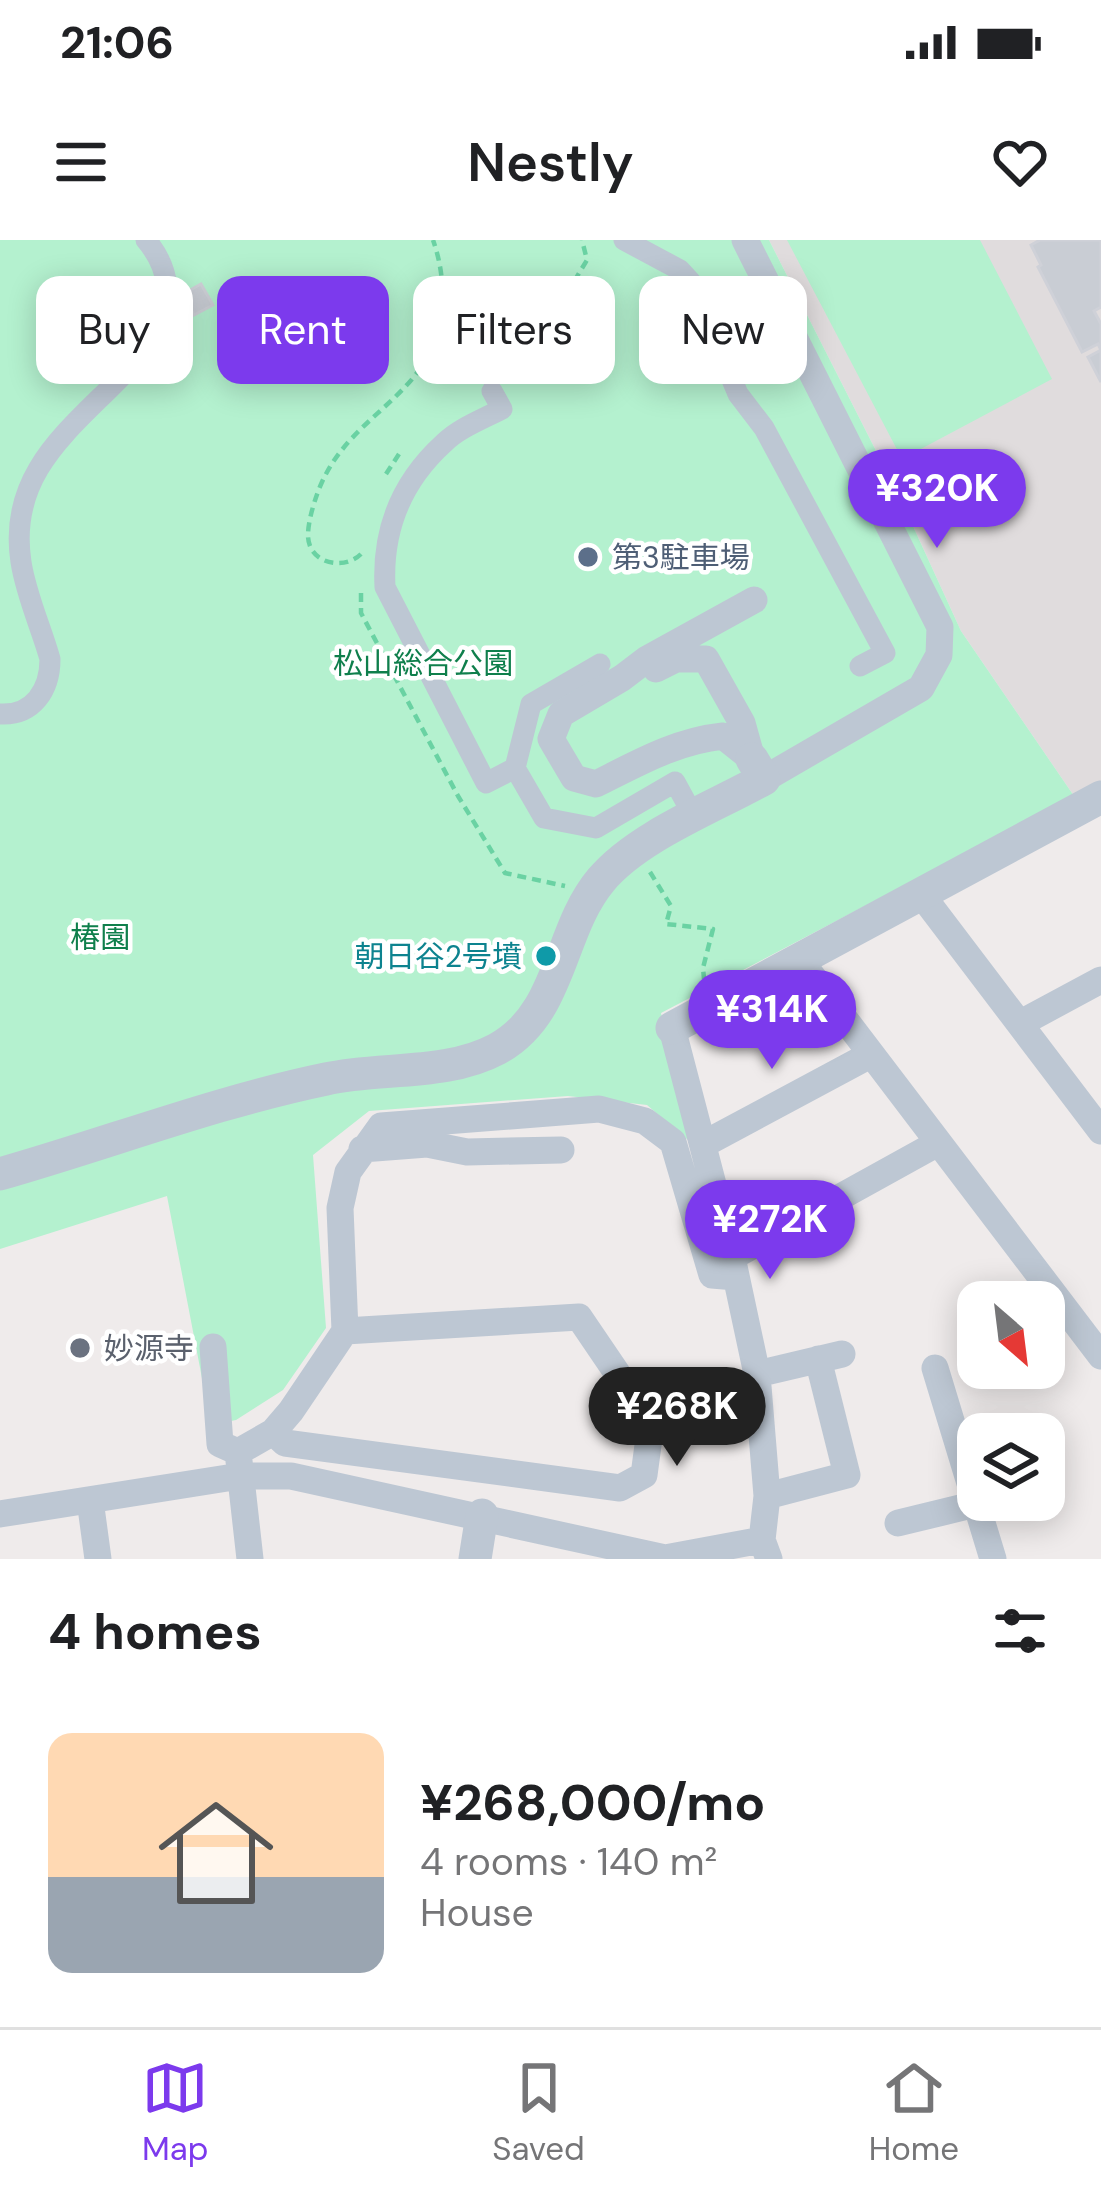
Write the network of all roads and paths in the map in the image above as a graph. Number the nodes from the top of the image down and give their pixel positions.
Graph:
1 (146, 240) edge
2 (433, 240) edge
3 (582, 240) edge
4 (624, 240) edge
5 (746, 240) edge
6 (492, 392) joint
7 (403, 450) dead end
8 (381, 489) dead end
9 (367, 535) dead end
10 (706, 658) junction
11 (860, 666) dead end
12 (611, 671) junction
13 (723, 688) junction
14 (0, 714) edge
15 (662, 750) junction
16 (514, 768) junction
17 (758, 769) junction
18 (1101, 796) edge
19 (687, 804) dead end
20 (645, 864) dead end
21 (921, 894) junction
22 (800, 959) junction
23 (1101, 980) edge
24 (707, 1009) junction
25 (1021, 1023) junction
26 (672, 1028) joint
27 (870, 1055) junction
28 (1101, 1131) edge
29 (704, 1144) junction
30 (938, 1144) junction
31 (362, 1149) junction
32 (561, 1150) dead end
33 (0, 1174) edge
34 (734, 1267) junction
35 (345, 1331) junction
36 (213, 1347) dead end
37 (1101, 1356) edge
38 (935, 1368) dead end
39 (757, 1374) junction
40 (272, 1432) junction
41 (957, 1437) edge
42 (239, 1464) junction
43 (767, 1496) junction
44 (89, 1500) junction
45 (957, 1503) edge
46 (0, 1514) edge
47 (482, 1515) junction
48 (983, 1521) edge
49 (898, 1523) dead end
50 (765, 1549) edge
51 (98, 1559) edge
52 (250, 1559) edge
53 (475, 1559) edge
54 (993, 1559) edge

1 - 14 street
2 - 9 path
3 - 6 path
4 - 11 street
5 - 17 street
6 - 16 street
7 - 8 path
10 - 12 street
10 - 12 street
10 - 13 street
12 - 15 street
12 - 16 street
13 - 15 street
13 - 17 street
15 - 17 street
16 - 19 street
17 - 33 street
18 - 21 street
20 - 24 path
21 - 22 street
21 - 25 street
22 - 24 street
22 - 27 street
23 - 25 street
24 - 26 street
25 - 28 street
26 - 29 street
27 - 29 street
27 - 30 street
29 - 34 street
30 - 34 street
30 - 37 street
31 - 32 street
31 - 34 street
31 - 35 street
34 - 39 street
35 - 40 street
35 - 40 street
36 - 42 street
38 - 41 street
39 - 43 street
39 - 43 street
40 - 42 street
42 - 44 street
42 - 47 street
42 - 52 street
43 - 50 street
44 - 46 street
44 - 51 street
45 - 49 street
47 - 50 street
47 - 53 street
48 - 54 street

